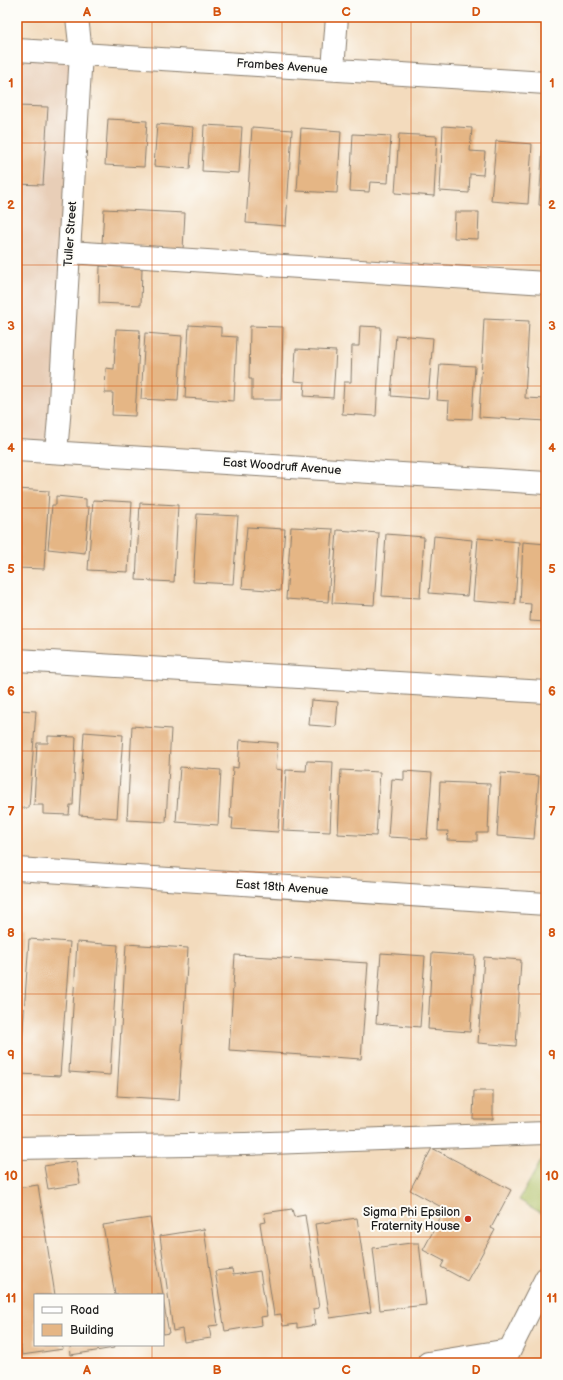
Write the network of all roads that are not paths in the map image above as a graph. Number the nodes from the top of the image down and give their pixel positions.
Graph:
1 (77, 17) edge
2 (337, 17) edge
3 (17, 50) edge
4 (81, 53) junction
5 (333, 69) junction
6 (546, 82) edge
7 (69, 252) junction
8 (546, 283) edge
9 (17, 450) edge
10 (56, 452) junction
11 (546, 483) edge
12 (17, 660) edge
13 (546, 692) edge
14 (17, 869) edge
15 (546, 904) edge
16 (546, 1133) edge
17 (17, 1148) edge
18 (546, 1278) edge
19 (538, 1302) edge
20 (506, 1357) edge
21 (428, 1363) edge

1 - 4 street, Tuller Street
2 - 5 street
3 - 4 street, Frambes Avenue
4 - 5 street, Frambes Avenue
4 - 7 street, Tuller Street
5 - 6 street, Frambes Avenue
7 - 8 street
7 - 10 street, Tuller Street
9 - 10 street, East Woodruff Avenue
10 - 11 street, East Woodruff Avenue
12 - 13 street
14 - 15 street, East 18th Avenue
16 - 17 street
18 - 19 street
19 - 20 street
20 - 21 street

